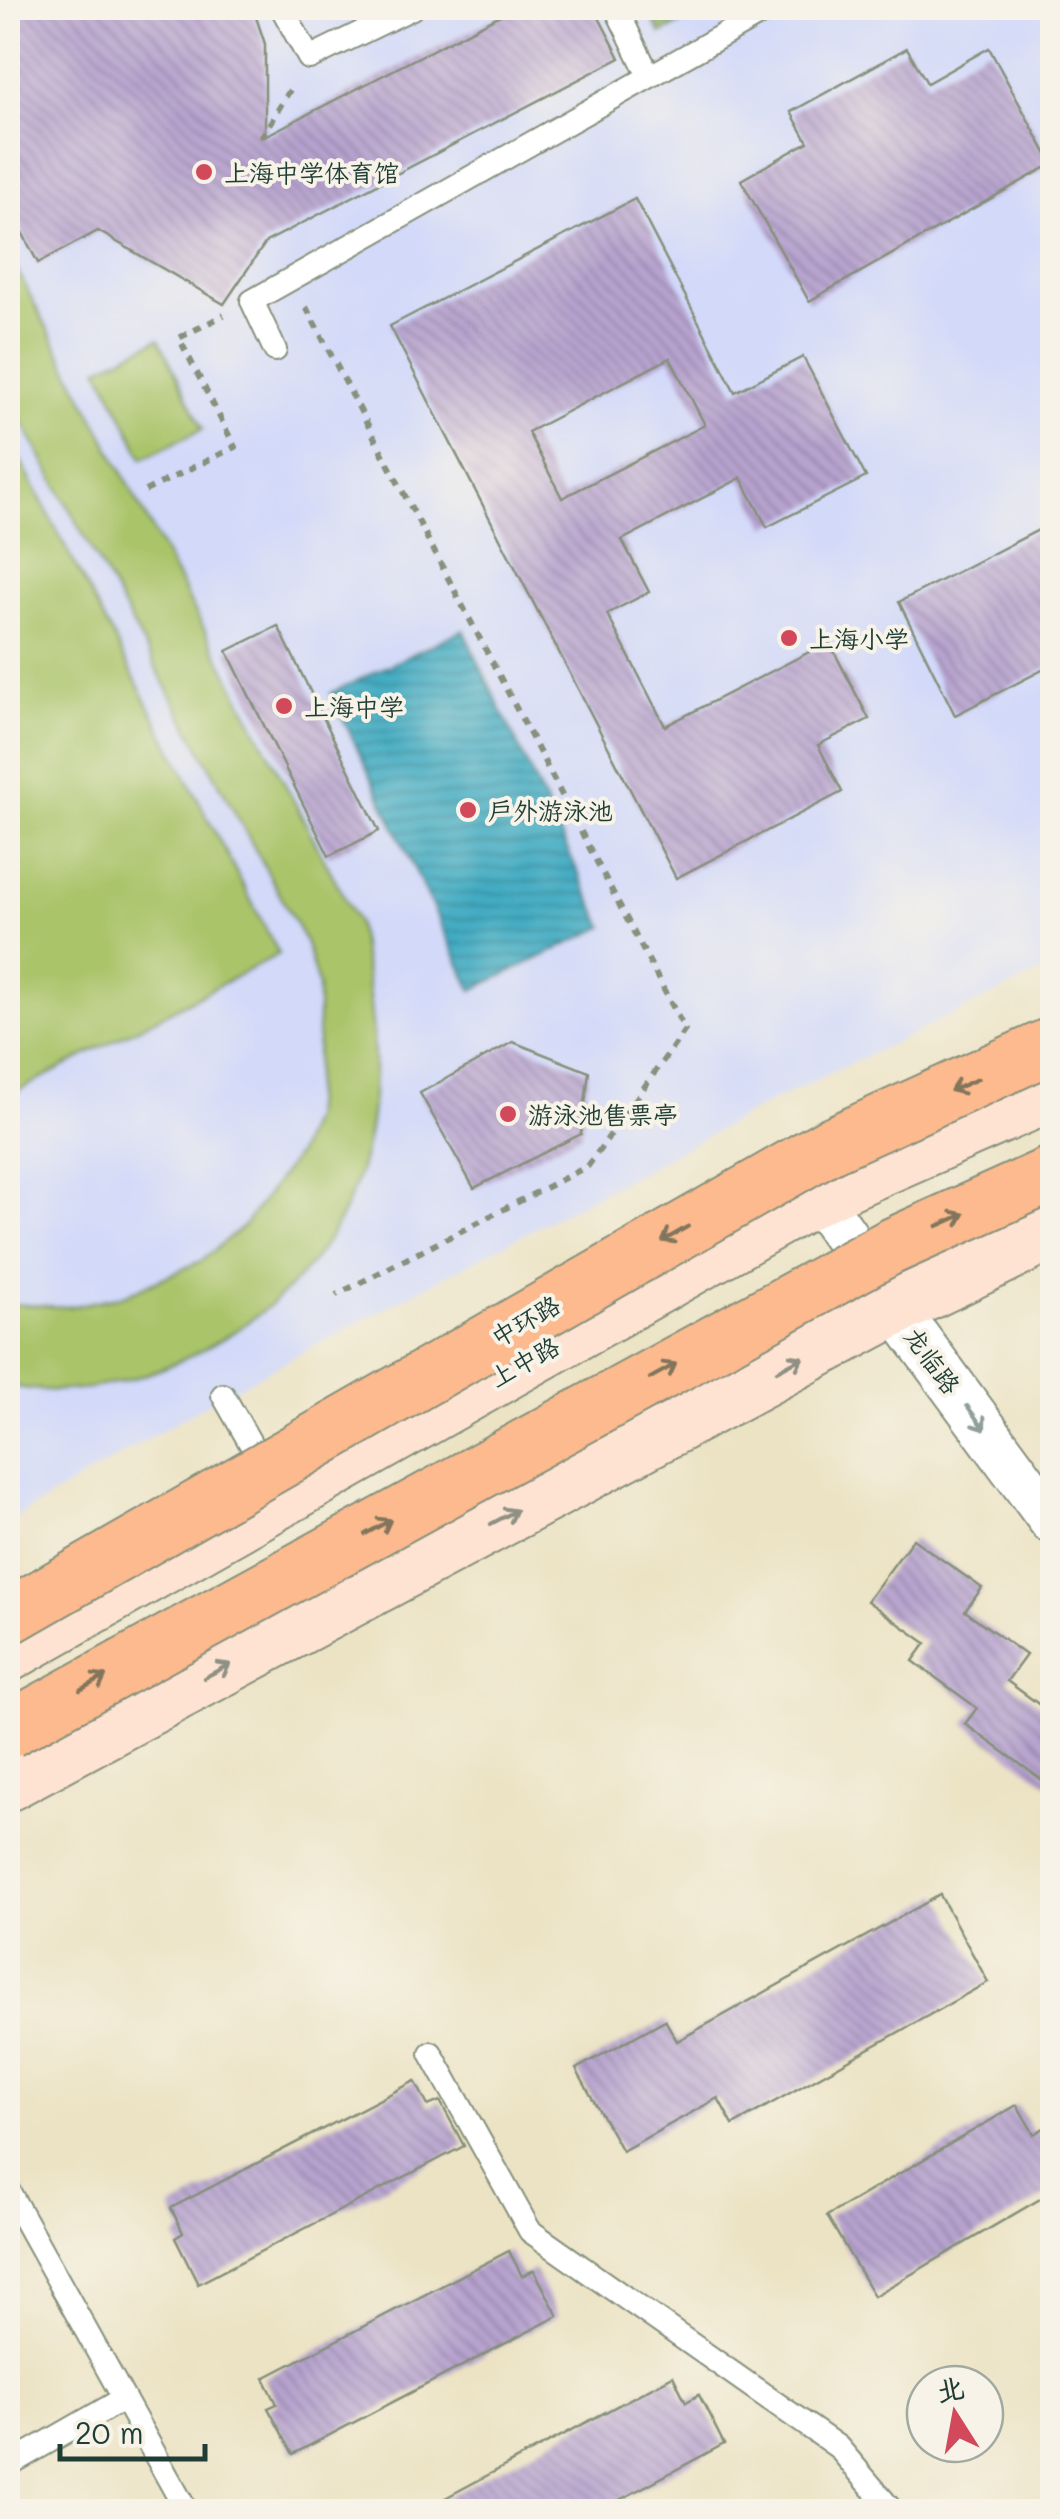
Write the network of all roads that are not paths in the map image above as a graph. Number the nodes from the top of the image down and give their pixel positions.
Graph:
1 (282, 8) edge
2 (412, 8) edge
3 (616, 8) edge
4 (772, 8) edge
5 (649, 76) junction
6 (275, 350) dead end
7 (1052, 1045) edge
8 (1052, 1093) edge
9 (1052, 1174) edge
10 (818, 1196) junction
11 (1052, 1232) edge
12 (895, 1308) junction
13 (222, 1395) dead end
14 (282, 1498) junction
15 (1052, 1520) edge
16 (8, 1617) edge
17 (8, 1654) edge
18 (8, 1730) edge
19 (8, 1783) edge
20 (432, 2052) dead end
21 (8, 2190) edge
22 (122, 2399) junction
23 (8, 2465) edge
24 (188, 2512) edge
25 (893, 2512) edge

1 - 2 lane
3 - 5 lane
4 - 5 lane
5 - 6 lane
7 -> 16 highway, 中环路, bridge
8 - 10 main road, 上中路
18 -> 9 highway, bridge
10 - 12 street, 龙临路
10 - 14 main road, 上中路
11 - 12 main road
12 -> 15 street, 龙临路
19 -> 12 main road
13 - 14 lane
14 - 17 main road, 上中路
20 - 25 lane
21 - 22 lane
22 - 23 lane
22 - 24 lane

